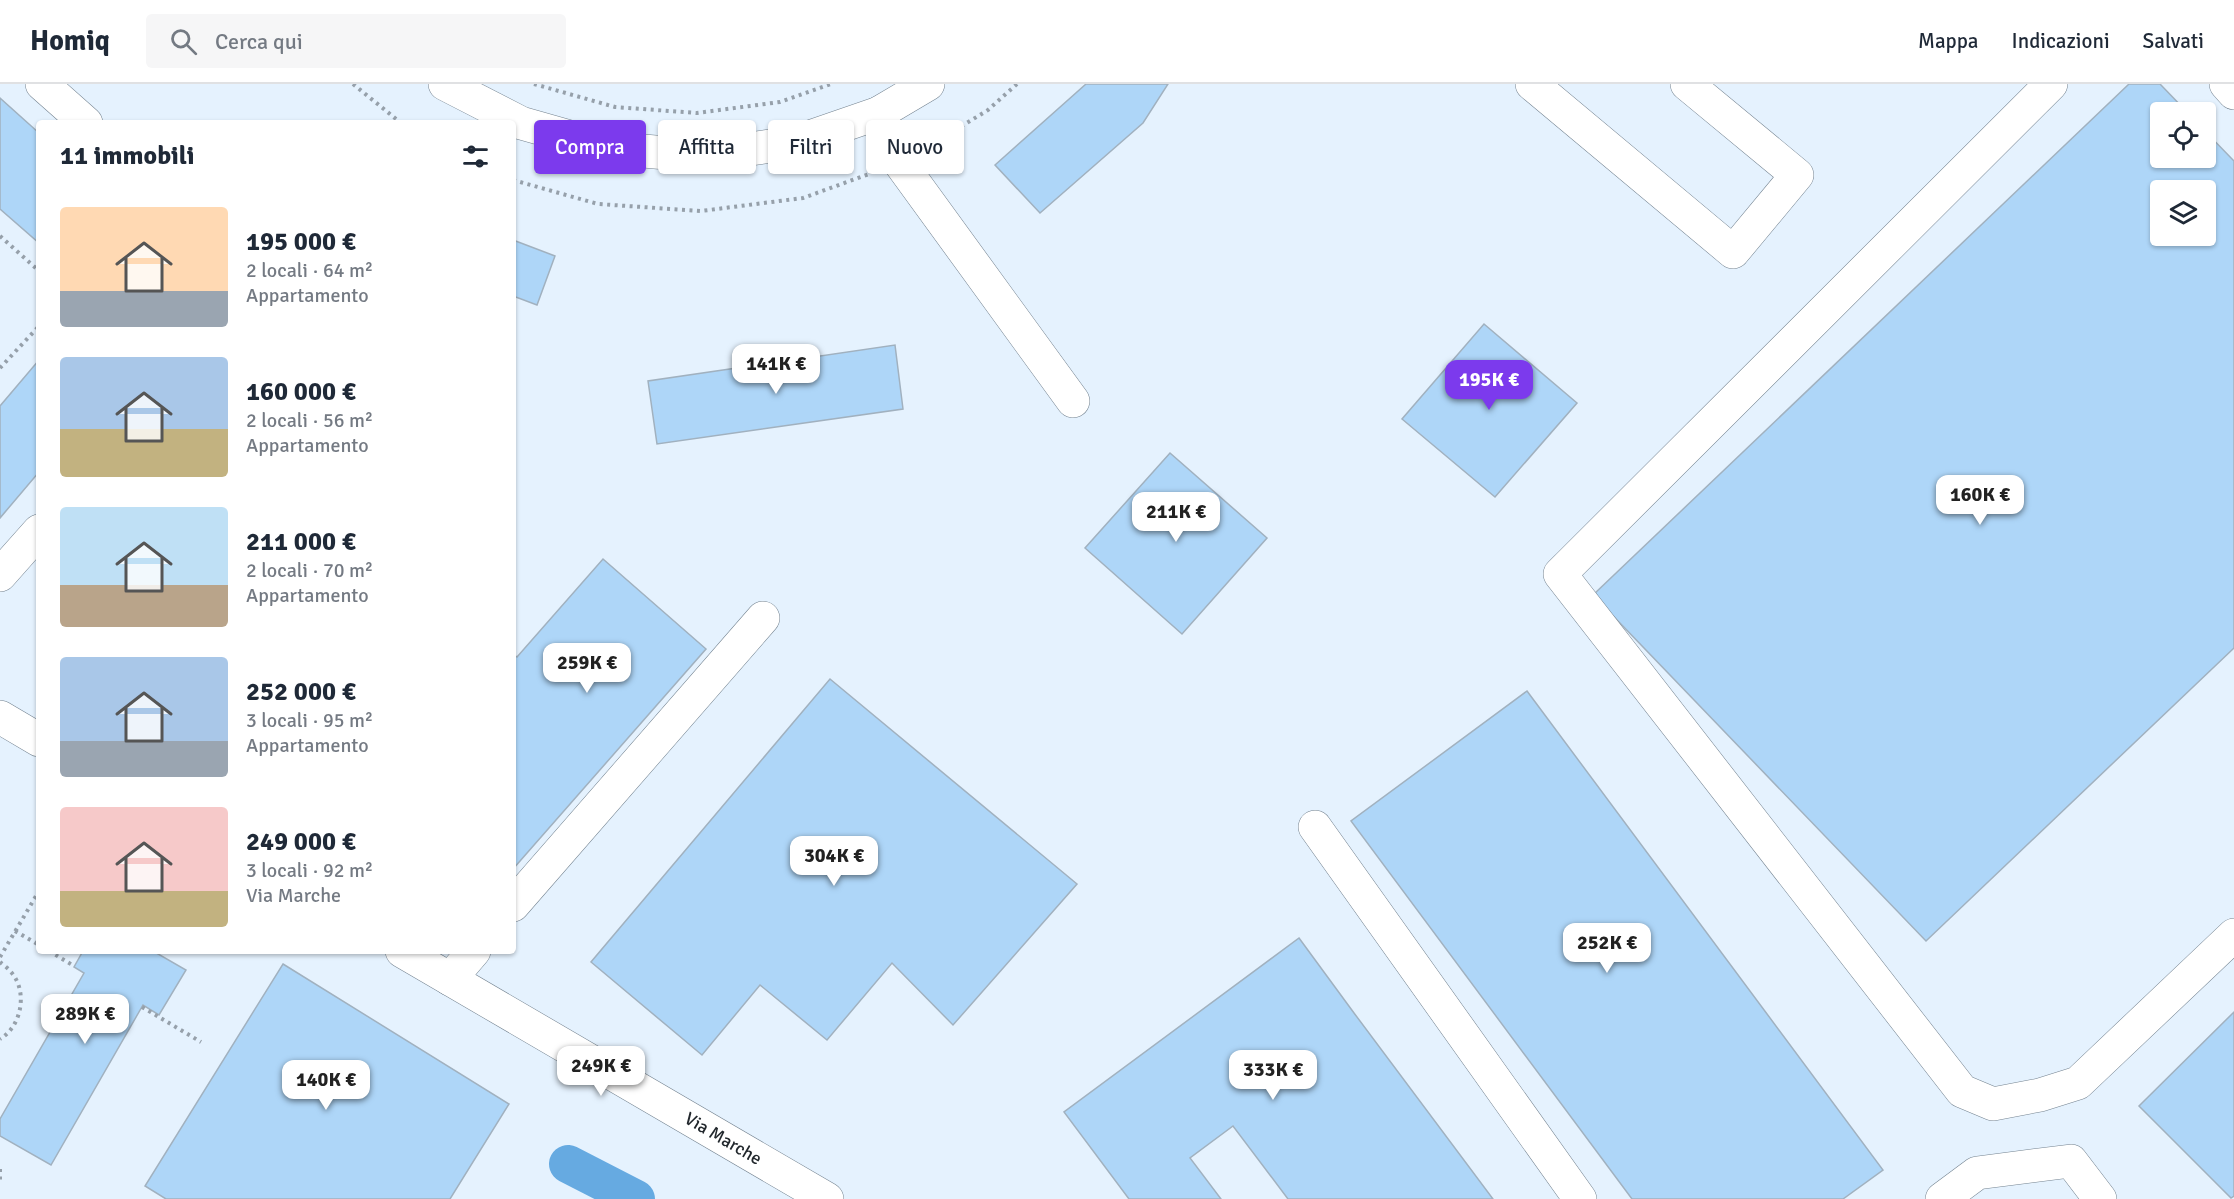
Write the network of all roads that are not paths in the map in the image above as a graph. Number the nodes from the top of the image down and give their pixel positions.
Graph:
1 (42, 84) edge
2 (446, 84) edge
3 (928, 84) edge
4 (1687, 84) edge
5 (2051, 84) edge
6 (2226, 84) edge
7 (1538, 86) edge
8 (2234, 93) edge
9 (879, 113) junction
10 (83, 120) edge
11 (515, 120) edge
12 (516, 120) edge
13 (1073, 401) dead end
14 (36, 534) edge
15 (0, 575) edge
16 (763, 618) dead end
17 (0, 717) edge
18 (36, 738) edge
19 (1315, 827) dead end
20 (516, 902) edge
21 (2234, 935) edge
22 (407, 954) edge
23 (471, 954) edge
24 (450, 979) junction
25 (827, 1199) edge
26 (1580, 1199) edge
27 (1942, 1199) edge
28 (2100, 1199) edge

1 - 10 street
2 - 11 street
3 - 9 street
4 - 7 street
5 - 21 street
6 - 8 street
9 - 12 street
9 - 13 street
14 - 15 street
16 - 20 street
17 - 18 street
19 - 26 street
22 - 24 street, Via Marche
23 - 24 street
24 - 25 street, Via Marche
27 - 28 street

